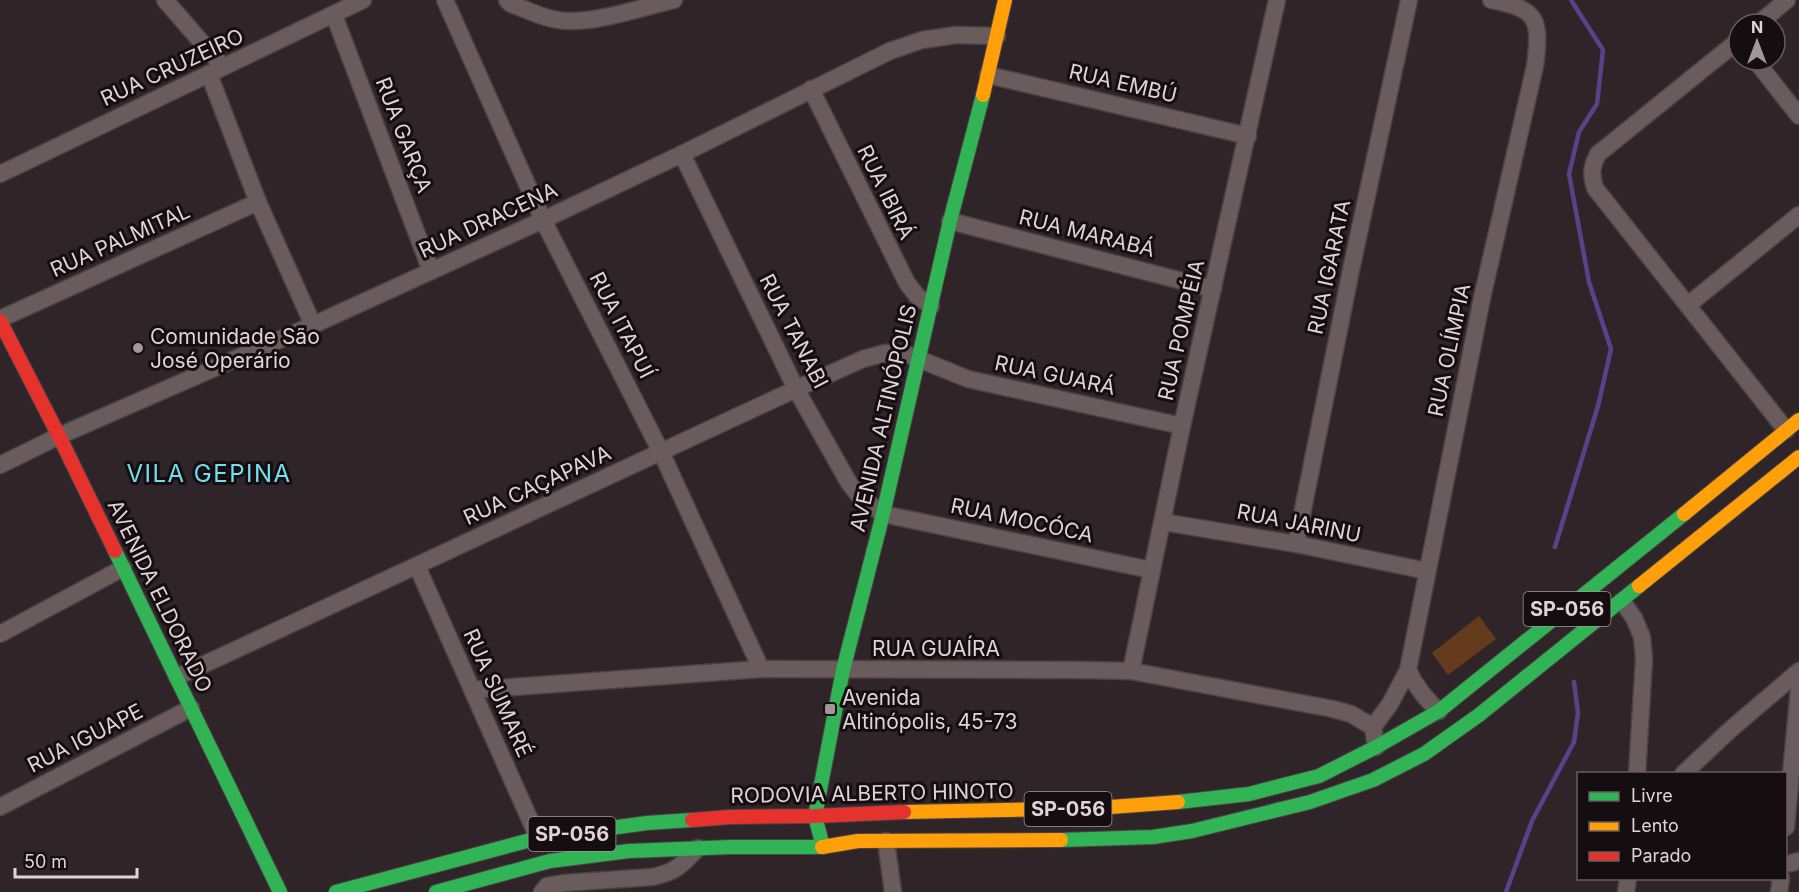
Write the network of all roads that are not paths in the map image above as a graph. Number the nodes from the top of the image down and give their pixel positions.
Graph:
1 (165, 0) edge
2 (363, 0) edge
3 (446, 0) edge
4 (507, 0) edge
5 (674, 0) edge
6 (1005, 0) edge
7 (1277, 0) edge
8 (1409, 0) edge
9 (1491, 0) edge
10 (1788, 0) edge
11 (1773, 12) edge
12 (334, 15) junction
13 (997, 36) junction
14 (1727, 50) edge
15 (216, 70) junction
16 (1764, 72) edge
17 (988, 75) junction
18 (811, 89) junction
19 (1799, 116) edge
20 (1248, 135) junction
21 (681, 154) junction
22 (0, 174) edge
23 (258, 202) junction
24 (1799, 215) edge
25 (543, 220) junction
26 (950, 221) junction
27 (432, 271) junction
28 (1213, 289) junction
29 (1688, 305) junction
30 (931, 306) junction
31 (0, 320) edge
32 (313, 325) junction
33 (920, 358) junction
34 (796, 389) junction
35 (1799, 420) edge
36 (1182, 426) junction
37 (1785, 430) junction
38 (59, 436) junction
39 (661, 452) junction
40 (1799, 458) edge
41 (0, 465) edge
42 (883, 514) junction
43 (1163, 522) junction
44 (1296, 544) junction
45 (417, 566) junction
46 (123, 568) junction
47 (1152, 570) junction
48 (1427, 572) junction
49 (1622, 601) junction
50 (0, 634) edge
51 (761, 669) junction
52 (843, 670) junction
53 (1408, 670) junction
54 (1131, 671) junction
55 (1799, 671) edge
56 (177, 677) junction
57 (1799, 689) edge
58 (472, 690) junction
59 (191, 708) junction
60 (1439, 711) junction
61 (1373, 728) junction
62 (1376, 747) junction
63 (1637, 772) edge
64 (1685, 772) edge
65 (0, 807) edge
66 (1787, 807) edge
67 (999, 811) junction
68 (815, 816) junction
69 (887, 832) junction
70 (538, 838) junction
71 (823, 847) junction
72 (698, 848) junction
73 (280, 892) edge
74 (336, 892) edge
75 (436, 892) edge
76 (542, 892) edge
77 (893, 892) edge

1 - 15 street
2 - 12 street, RUA CRUZEIRO
3 - 25 street, RUA ITAPUÍ
4 - 5 street
6 - 13 main road, AVENIDA ALTINÓPOLIS
7 - 20 street, RUA POMPÉIA
8 - 44 street, RUA IGARATA
9 - 48 street, RUA OLÍMPIA
10 - 11 street
12 - 15 street, RUA CRUZEIRO
12 - 27 street, RUA GARÇA
13 - 17 main road, AVENIDA ALTINÓPOLIS
13 - 18 street, RUA DRACENA
14 - 29 street
15 - 22 street, RUA CRUZEIRO
15 - 23 street
16 - 19 street
17 - 20 street, RUA EMBÚ
17 - 26 main road, AVENIDA ALTINÓPOLIS
18 - 21 street, RUA DRACENA
18 - 30 street, RUA IBIRÁ
20 - 28 street, RUA POMPÉIA
21 - 25 street, RUA DRACENA
21 - 34 street, RUA TANABI
23 - 31 street, RUA PALMITAL
23 - 32 street
24 - 29 street
25 - 27 street, RUA DRACENA
25 - 39 street, RUA ITAPUÍ
26 - 28 street, RUA MARABÁ
26 - 30 main road, AVENIDA ALTINÓPOLIS
27 - 32 street, RUA DRACENA
28 - 36 street, RUA POMPÉIA
29 - 37 street
30 - 33 main road, AVENIDA ALTINÓPOLIS
31 - 38 main road, AVENIDA ELDORADO
32 - 38 street, RUA DRACENA
33 - 34 street, RUA CAÇAPAVA
33 - 36 street, RUA GUARÁ
33 - 42 main road, AVENIDA ALTINÓPOLIS
34 - 39 street, RUA CAÇAPAVA
34 - 42 street, RUA TANABI
35 - 37 main road, RODOVIA ALBERTO HINOTO / SP-056
36 - 43 street, RUA POMPÉIA
37 - 60 main road, RODOVIA ALBERTO HINOTO / SP-056
38 - 41 street, RUA DRACENA
38 - 46 main road, AVENIDA ELDORADO
39 - 45 street, RUA CAÇAPAVA
39 - 51 street, RUA ITAPUÍ
40 - 49 main road, SP-056
42 - 47 street, RUA MOCÓCA
42 - 52 main road, AVENIDA ALTINÓPOLIS
43 - 44 street, RUA JARINU
43 - 47 street, RUA POMPÉIA
44 - 48 street, RUA JARINU
45 - 56 street, RUA CAÇAPAVA
45 - 58 street, RUA SUMARÉ
46 - 50 street
46 - 56 main road, AVENIDA ELDORADO
47 - 54 street, RUA POMPÉIA
48 - 53 street, RUA OLÍMPIA
49 - 63 street
49 - 69 main road, SP-056
51 - 52 street, RUA GUAÍRA
51 - 58 street, RUA GUAÍRA
52 - 54 street, RUA GUAÍRA
52 - 68 main road, AVENIDA ALTINÓPOLIS
53 - 60 street
53 - 61 street, RUA OLÍMPIA
54 - 61 street, RUA GUAÍRA
55 - 64 street
56 - 59 main road, AVENIDA ELDORADO
57 - 66 street
58 - 70 street, RUA SUMARÉ
59 - 65 street, RUA IGUAPE
59 - 73 main road, AVENIDA ELDORADO
60 - 62 main road, RODOVIA ALBERTO HINOTO / SP-056
61 - 62 street
62 - 67 main road, RODOVIA ALBERTO HINOTO / SP-056
67 - 68 main road, RODOVIA ALBERTO HINOTO / SP-056
67 - 69 main road
68 - 70 main road, RODOVIA ALBERTO HINOTO / SP-056
68 - 71 main road, AVENIDA ALTINÓPOLIS
69 - 71 main road, SP-056
69 - 77 street
70 - 74 main road, RODOVIA ALBERTO HINOTO / SP-056
71 - 72 main road, SP-056
72 - 75 main road, SP-056
72 - 76 street

